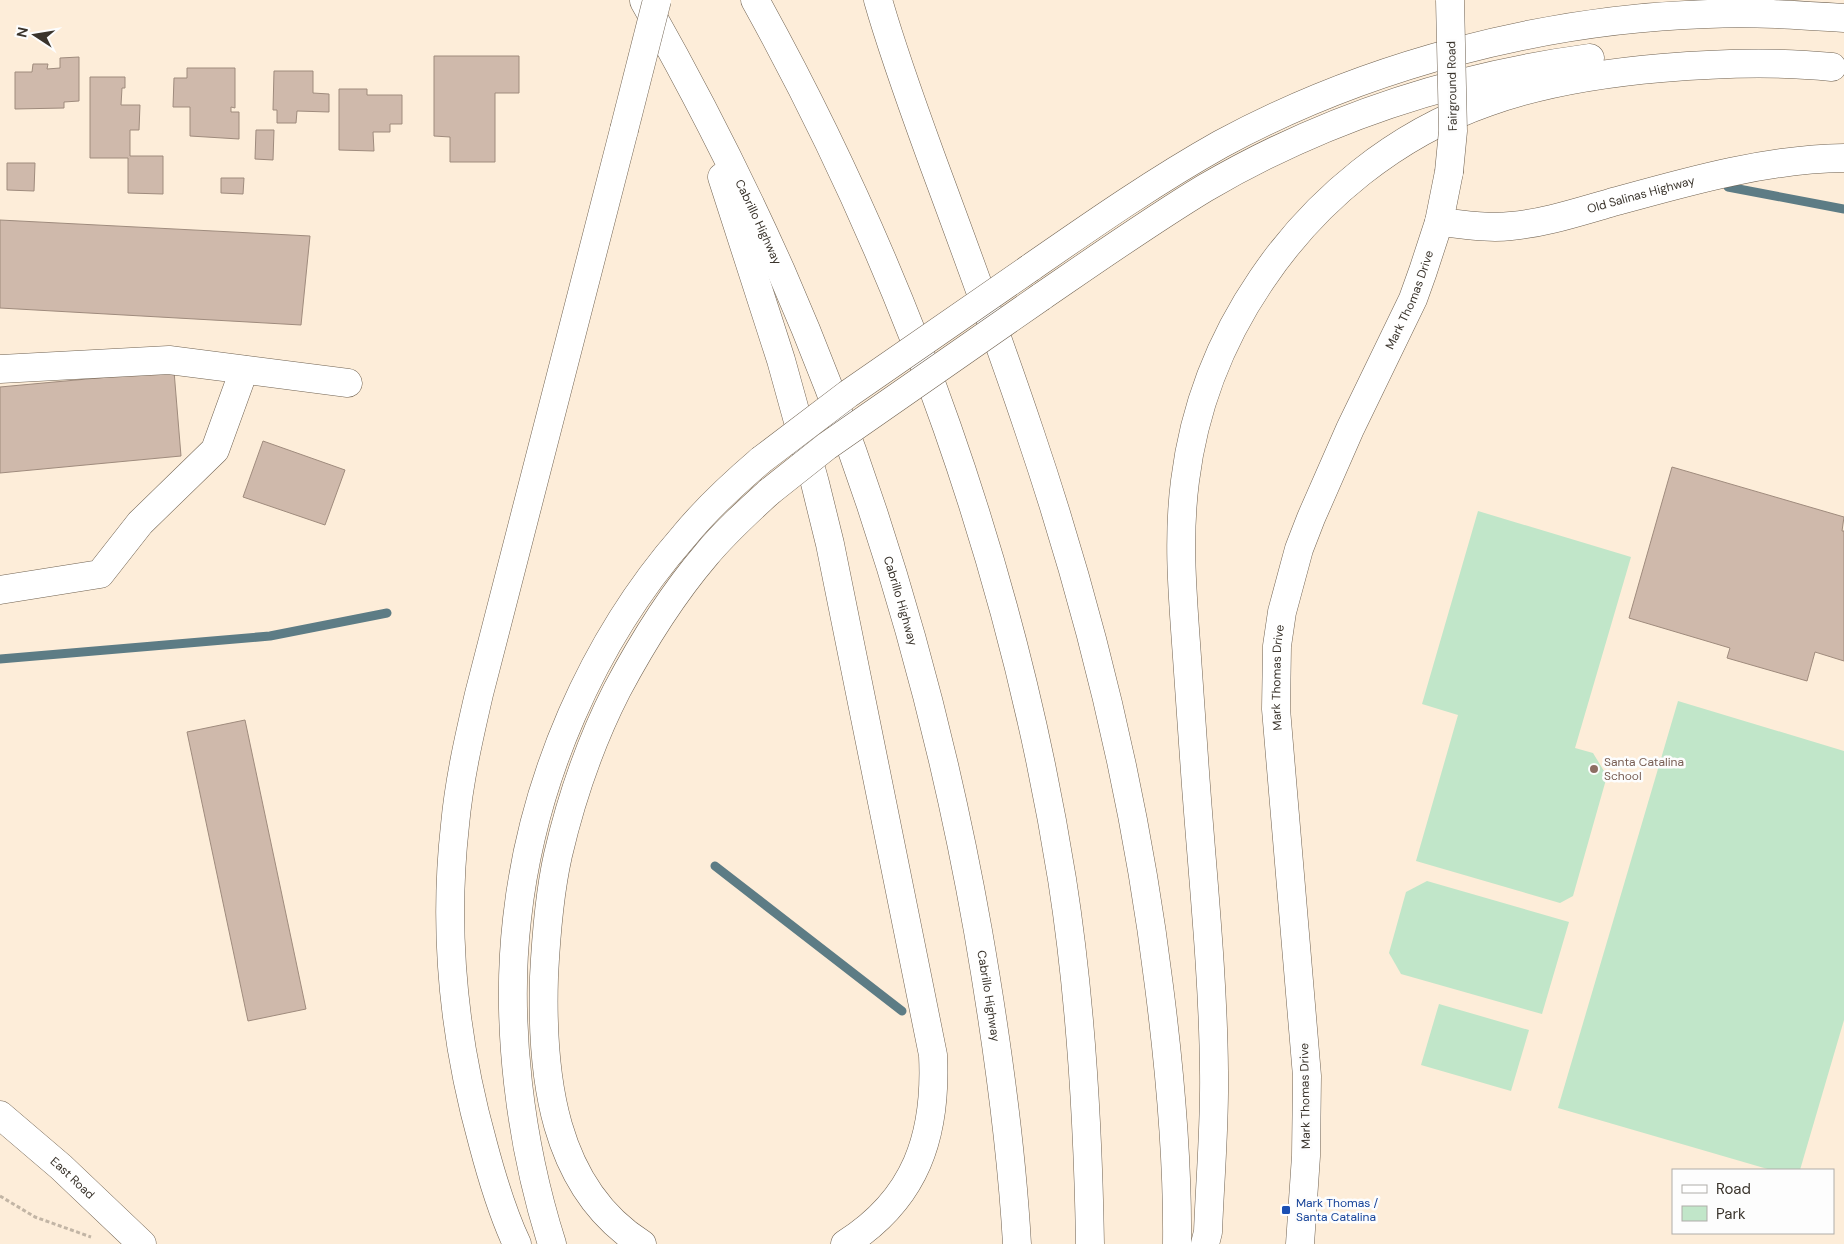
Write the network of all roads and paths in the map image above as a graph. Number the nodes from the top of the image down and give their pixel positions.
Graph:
1 (643, 0) edge
2 (657, 0) edge
3 (755, 0) edge
4 (878, 0) edge
5 (1450, 0) edge
6 (1844, 18) edge
7 (1838, 68) edge
8 (694, 93) junction
9 (1844, 158) edge
10 (1449, 172) joint
11 (1439, 222) junction
12 (0, 368) edge
13 (244, 370) junction
14 (348, 383) dead end
15 (0, 590) edge
16 (0, 1115) edge
17 (0, 1196) edge
18 (91, 1237) dead end
19 (142, 1244) edge
20 (517, 1244) edge
21 (552, 1244) edge
22 (642, 1244) edge
23 (845, 1244) edge
24 (1017, 1244) edge
25 (1090, 1244) edge
26 (1177, 1244) edge
27 (1205, 1244) edge
28 (1300, 1244) edge

1 - 8 main road, Cabrillo Highway
2 - 20 main road, bridge
3 - 25 main road
4 - 26 main road
5 - 10 main road, Fairground Road, bridge
6 - 21 main road, bridge
7 - 22 main road, bridge
7 - 27 main road
8 - 23 main road
8 - 24 main road, Cabrillo Highway
9 - 11 main road, Old Salinas Highway
10 - 11 main road, Mark Thomas Drive
11 - 28 main road, Mark Thomas Drive
12 - 13 main road
13 - 14 main road
13 - 15 main road
16 - 19 main road, East Road
17 - 18 path

